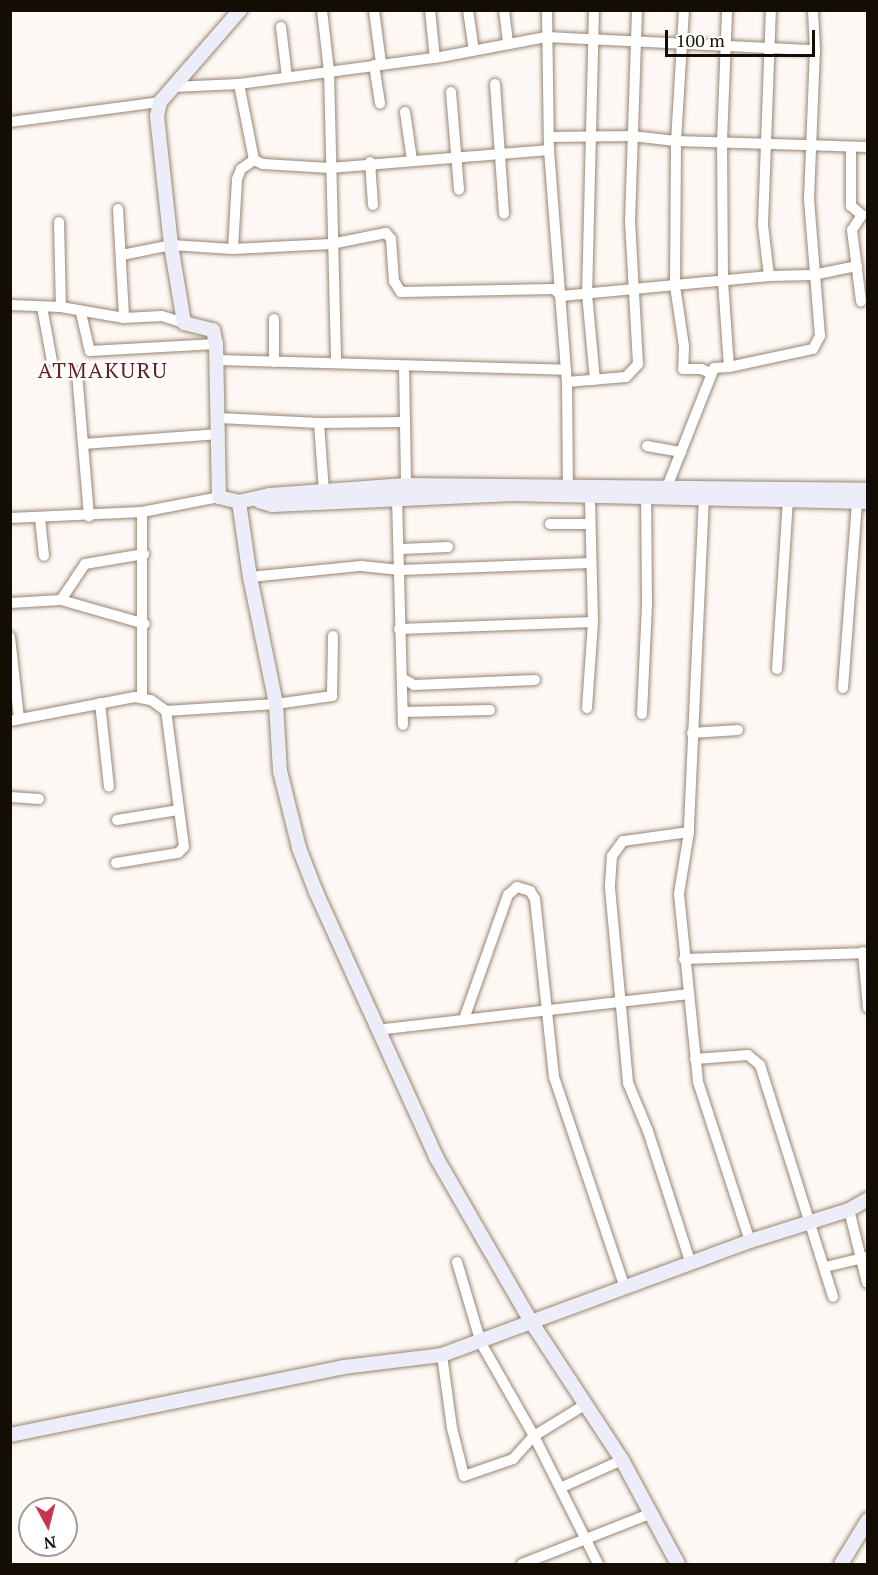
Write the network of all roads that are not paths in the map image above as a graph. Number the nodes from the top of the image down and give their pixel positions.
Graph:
1 (240, 10) edge
2 (322, 10) edge
3 (374, 10) edge
4 (430, 10) edge
5 (468, 10) edge
6 (504, 10) edge
7 (547, 10) edge
8 (594, 10) edge
9 (637, 10) edge
10 (684, 10) edge
11 (727, 10) edge
12 (771, 10) edge
13 (813, 10) edge
14 (280, 27) dead end
15 (546, 37) junction
16 (592, 37) junction
17 (638, 39) junction
18 (508, 44) junction
19 (681, 44) junction
20 (725, 46) junction
21 (769, 49) junction
22 (815, 50) junction
23 (474, 51) junction
24 (435, 57) junction
25 (377, 64) junction
26 (329, 71) junction
27 (287, 77) junction
28 (239, 84) junction
29 (495, 84) dead end
30 (173, 87) junction
31 (451, 92) dead end
32 (160, 102) junction
33 (380, 104) dead end
34 (405, 112) dead end
35 (10, 122) edge
36 (632, 135) junction
37 (590, 136) junction
38 (549, 137) junction
39 (676, 141) junction
40 (722, 142) junction
41 (766, 143) junction
42 (811, 146) junction
43 (851, 147) junction
44 (867, 147) edge
45 (549, 150) junction
46 (500, 154) junction
47 (457, 157) junction
48 (412, 159) junction
49 (254, 160) junction
50 (370, 162) junction
51 (330, 168) junction
52 (459, 190) dead end
53 (373, 205) dead end
54 (118, 208) dead end
55 (504, 214) dead end
56 (865, 214) edge
57 (59, 222) dead end
58 (331, 244) junction
59 (171, 245) junction
60 (233, 249) junction
61 (123, 255) junction
62 (857, 266) junction
63 (813, 275) junction
64 (769, 276) junction
65 (723, 281) junction
66 (675, 286) junction
67 (633, 290) junction
68 (587, 294) junction
69 (561, 296) junction
70 (861, 301) dead end
71 (10, 305) edge
72 (42, 307) junction
73 (62, 307) junction
74 (81, 313) junction
75 (124, 318) junction
76 (274, 319) dead end
77 (184, 323) junction
78 (216, 344) junction
79 (217, 360) junction
80 (52, 361) dead end
81 (274, 362) junction
82 (336, 363) junction
83 (404, 366) junction
84 (729, 367) junction
85 (566, 370) junction
86 (77, 373) dead end
87 (711, 374) junction
88 (595, 380) junction
89 (567, 382) junction
90 (219, 418) junction
91 (405, 422) junction
92 (319, 423) junction
93 (220, 434) junction
94 (83, 444) junction
95 (647, 446) dead end
96 (681, 452) junction
97 (406, 485) junction
98 (667, 487) junction
99 (567, 490) junction
100 (867, 490) edge
101 (324, 491) junction
102 (590, 495) junction
103 (646, 496) junction
104 (704, 496) junction
105 (219, 497) junction
106 (264, 498) junction
107 (398, 498) junction
108 (788, 501) junction
109 (239, 502) junction
110 (862, 502) edge
111 (142, 512) junction
112 (89, 516) junction
113 (10, 518) edge
114 (40, 518) junction
115 (550, 524) dead end
116 (589, 524) junction
117 (448, 547) dead end
118 (401, 549) junction
119 (144, 554) junction
120 (44, 556) dead end
121 (590, 563) junction
122 (400, 570) junction
123 (250, 577) junction
124 (61, 600) junction
125 (10, 603) edge
126 (593, 622) junction
127 (145, 624) junction
128 (399, 629) junction
129 (333, 636) dead end
130 (10, 637) edge
131 (777, 669) dead end
132 (402, 678) junction
133 (535, 680) dead end
134 (843, 688) dead end
135 (142, 697) junction
136 (100, 703) junction
137 (276, 705) junction
138 (587, 708) dead end
139 (490, 710) dead end
140 (166, 711) junction
141 (403, 712) junction
142 (642, 714) dead end
143 (15, 720) edge
144 (403, 725) dead end
145 (738, 730) dead end
146 (692, 733) junction
147 (109, 787) dead end
148 (10, 797) edge
149 (39, 799) dead end
150 (179, 810) junction
151 (117, 820) dead end
152 (689, 832) junction
153 (117, 863) dead end
154 (865, 953) edge
155 (684, 959) junction
156 (686, 994) junction
157 (618, 999) junction
158 (867, 1008) edge
159 (546, 1011) junction
160 (464, 1018) junction
161 (377, 1030) junction
162 (694, 1059) junction
163 (867, 1199) edge
164 (849, 1210) junction
165 (811, 1223) junction
166 (750, 1241) junction
167 (865, 1258) edge
168 (457, 1262) dead end
169 (691, 1264) junction
170 (825, 1267) junction
171 (867, 1283) edge
172 (624, 1288) junction
173 (833, 1297) dead end
174 (532, 1323) junction
175 (481, 1343) junction
176 (442, 1355) junction
177 (586, 1404) junction
178 (10, 1436) edge
179 (534, 1436) junction
180 (622, 1460) junction
181 (560, 1488) junction
182 (652, 1513) junction
183 (867, 1520) edge
184 (586, 1540) junction
185 (522, 1564) edge
186 (598, 1564) edge
187 (678, 1564) edge
188 (841, 1564) edge

1 - 30 street
2 - 26 street
3 - 25 street
4 - 24 street
5 - 23 street
6 - 18 street
7 - 15 street
8 - 16 street
9 - 17 street
10 - 19 street
11 - 20 street
12 - 21 street
13 - 22 street
14 - 27 street
15 - 16 street
15 - 18 street
15 - 38 street
16 - 17 street
16 - 37 street
17 - 19 street
17 - 36 street
18 - 23 street
19 - 20 street
19 - 39 street
20 - 21 street
20 - 40 street
21 - 22 street
21 - 41 street
22 - 42 street
23 - 24 street
24 - 25 street
25 - 26 street
25 - 33 street
26 - 27 street
26 - 51 street
27 - 28 street
28 - 30 street
28 - 49 street
29 - 46 street
30 - 32 street
31 - 47 street
32 - 35 street
32 - 59 street
34 - 48 street
36 - 37 street
36 - 39 street
36 - 67 street
37 - 38 street
37 - 68 street
38 - 45 street
39 - 40 street
39 - 66 street
40 - 41 street
40 - 65 street
41 - 42 street
41 - 64 street
42 - 43 street
42 - 63 street
43 - 44 street
43 - 56 street
45 - 46 street
45 - 69 street
46 - 47 street
46 - 55 street
47 - 48 street
47 - 52 street
48 - 50 street
49 - 51 street
49 - 60 street
50 - 51 street
50 - 53 street
51 - 58 street
54 - 61 street
56 - 62 street
57 - 73 street
58 - 60 street
58 - 69 street
58 - 82 street
59 - 60 street
59 - 61 street
59 - 77 street
61 - 75 street
62 - 63 street
62 - 70 street
63 - 64 street
63 - 84 street
64 - 65 street
65 - 66 street
65 - 84 street
66 - 67 street
66 - 87 street
67 - 68 street
67 - 88 street
68 - 69 street
68 - 88 street
69 - 85 street
71 - 72 street
72 - 73 street
72 - 80 street
73 - 74 street
74 - 75 street
74 - 78 street
75 - 77 street
76 - 81 street
77 - 78 street
78 - 79 street
79 - 81 street
79 - 90 street
81 - 82 street
82 - 83 street
83 - 85 street
83 - 91 street
84 - 87 street
85 - 89 street
86 - 94 street
87 - 96 street
88 - 89 street
89 - 99 street
90 - 92 street
90 - 93 street
91 - 92 street
91 - 97 street
92 - 101 street
93 - 94 street
93 - 105 street
94 - 112 street
95 - 96 street
96 - 98 street
97 - 99 street
97 - 101 street
98 - 99 street
98 - 100 street
99 - 102 street
99 - 107 street
101 - 106 street
102 - 103 street
102 - 116 street
103 - 104 street
103 - 142 street
104 - 108 street
104 - 146 street
105 - 109 street
105 - 111 street
106 - 107 street
106 - 109 street
107 - 118 street
108 - 110 street
108 - 131 street
109 - 123 street
110 - 134 street
111 - 112 street
111 - 119 street
112 - 114 street
113 - 114 street
114 - 120 street
115 - 116 street
116 - 121 street
117 - 118 street
118 - 122 street
119 - 124 street
119 - 127 street
121 - 122 street
121 - 126 street
122 - 123 street
122 - 128 street
123 - 137 street
124 - 125 street
124 - 127 street
126 - 128 street
126 - 138 street
127 - 135 street
128 - 132 street
129 - 137 street
130 - 143 street
132 - 133 street
132 - 141 street
135 - 136 street
135 - 140 street
136 - 143 street
136 - 147 street
137 - 140 street
137 - 161 street
139 - 141 street
140 - 150 street
141 - 144 street
145 - 146 street
146 - 152 street
148 - 149 street
150 - 151 street
150 - 153 street
152 - 155 street
152 - 157 street
154 - 155 street
154 - 158 street
155 - 156 street
156 - 157 street
156 - 162 street
157 - 159 street
157 - 169 street
159 - 160 street
159 - 160 street
159 - 172 street
160 - 161 street
161 - 174 street
162 - 165 street
162 - 166 street
163 - 164 street
164 - 165 street
164 - 167 street
165 - 166 street
165 - 170 street
166 - 169 street
167 - 170 street
167 - 171 street
168 - 175 street
169 - 172 street
170 - 173 street
172 - 174 street
174 - 175 street
174 - 177 street
175 - 176 street
175 - 179 street
176 - 178 street
176 - 179 street
177 - 179 street
177 - 180 street
179 - 181 street
180 - 181 street
180 - 182 street
181 - 184 street
182 - 184 street
182 - 187 street
183 - 188 street
184 - 185 street
184 - 186 street

